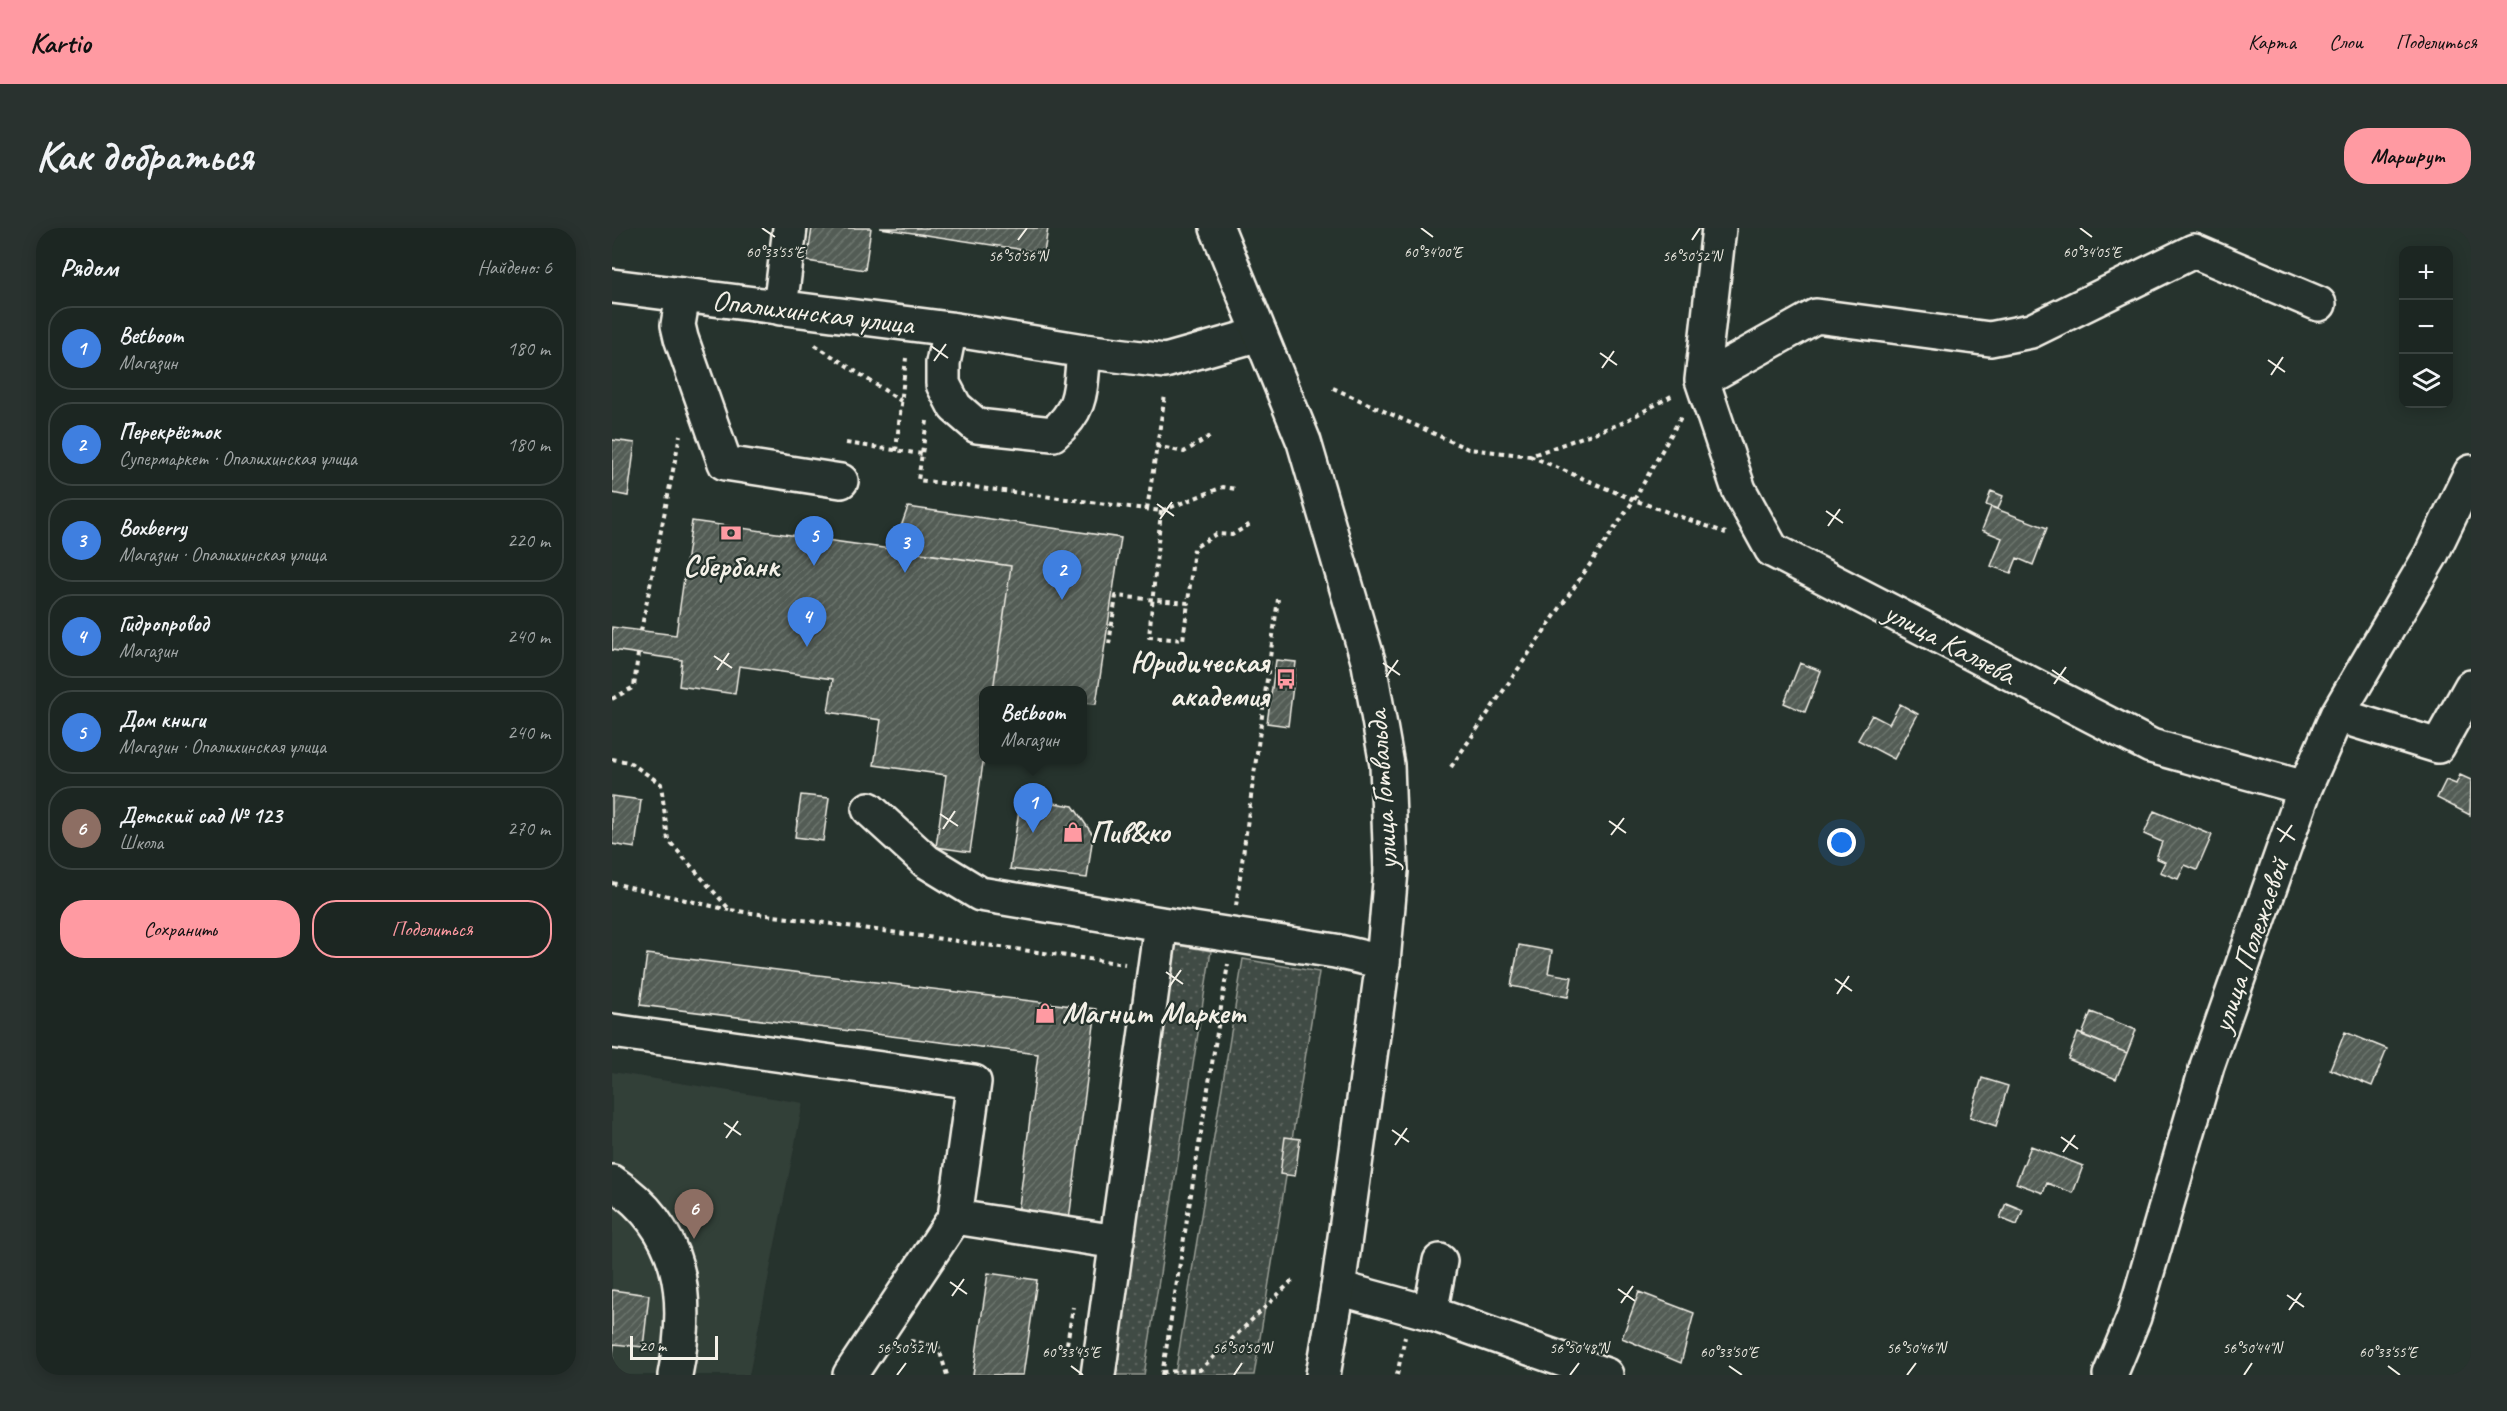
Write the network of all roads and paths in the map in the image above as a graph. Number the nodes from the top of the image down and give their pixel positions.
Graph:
1 (790, 228) edge
2 (1218, 228) edge
3 (1719, 228) edge
4 (2192, 239) edge
5 (612, 286) edge
6 (683, 295) junction
7 (2319, 303) dead end
8 (780, 308) junction
9 (950, 329) junction
10 (1260, 334) junction
11 (815, 345) dead end
12 (1084, 351) junction
13 (906, 358) dead end
14 (1702, 380) junction
15 (1333, 388) dead end
16 (1165, 395) dead end
17 (901, 400) junction
18 (928, 412) dead end
19 (682, 426) dead end
20 (1212, 435) dead end
21 (846, 443) dead end
22 (1156, 446) junction
23 (896, 451) junction
24 (922, 454) junction
25 (1530, 456) junction
26 (2471, 472) edge
27 (841, 481) dead end
28 (1236, 489) dead end
29 (1634, 500) junction
30 (1147, 509) junction
31 (1161, 511) junction
32 (1252, 523) dead end
33 (1772, 550) junction
34 (1278, 599) dead end
35 (1153, 600) junction
36 (1188, 603) junction
37 (641, 631) dead end
38 (1109, 644) dead end
39 (638, 654) dead end
40 (2471, 687) edge
41 (612, 699) edge
42 (2337, 716) junction
43 (612, 759) edge
44 (1451, 766) dead end
45 (2305, 788) junction
46 (869, 809) dead end
47 (612, 883) edge
48 (730, 910) junction
49 (1161, 924) junction
50 (1232, 936) junction
51 (1383, 962) junction
52 (1124, 975) dead end
53 (612, 1031) edge
54 (612, 1182) edge
55 (955, 1217) junction
56 (1117, 1242) junction
57 (1440, 1261) dead end
58 (1294, 1279) dead end
59 (1338, 1288) junction
60 (1074, 1302) dead end
61 (1430, 1313) junction
62 (877, 1335) junction
63 (1067, 1344) dead end
64 (1162, 1373) edge
65 (675, 1375) edge
66 (850, 1375) edge
67 (947, 1375) edge
68 (1098, 1375) edge
69 (1323, 1375) edge
70 (1606, 1375) edge
71 (2110, 1375) edge

1 - 8 street
2 - 10 street, улица Готвальда
3 - 14 street
4 - 7 street
4 - 14 street
5 - 6 street, Опалихинская улица
6 - 8 street, Опалихинская улица
6 - 27 street
8 - 9 street, Опалихинская улица
9 - 12 street, Опалихинская улица
9 - 12 street
10 - 12 street, Опалихинская улица
10 - 51 street, улица Готвальда
11 - 17 path
13 - 17 path
14 - 25 path
14 - 29 path
14 - 33 street
15 - 25 path
16 - 22 path
17 - 23 path
18 - 24 path
19 - 37 path
20 - 22 path
21 - 23 path
22 - 30 path
23 - 24 path
24 - 30 path
25 - 29 path
26 - 42 street, улица Полежаевой
28 - 31 path
29 - 33 path
29 - 44 path
30 - 31 path
31 - 35 path
32 - 36 path
33 - 45 street, улица Каляева
34 - 50 path
35 - 36 path
35 - 36 path
35 - 38 path
39 - 41 path
40 - 42 street
42 - 45 street, улица Полежаевой
43 - 48 path
45 - 71 street, улица Полежаевой
46 - 49 street
47 - 48 path
48 - 52 path
49 - 50 street
49 - 56 street
50 - 51 street
50 - 64 path
51 - 59 street, улица Готвальда
53 - 55 street
54 - 65 street
55 - 56 street
55 - 62 street
56 - 68 street
57 - 61 street
58 - 64 path
59 - 61 street
59 - 69 street, улица Готвальда
60 - 63 path
61 - 70 street
62 - 66 street
62 - 67 path

